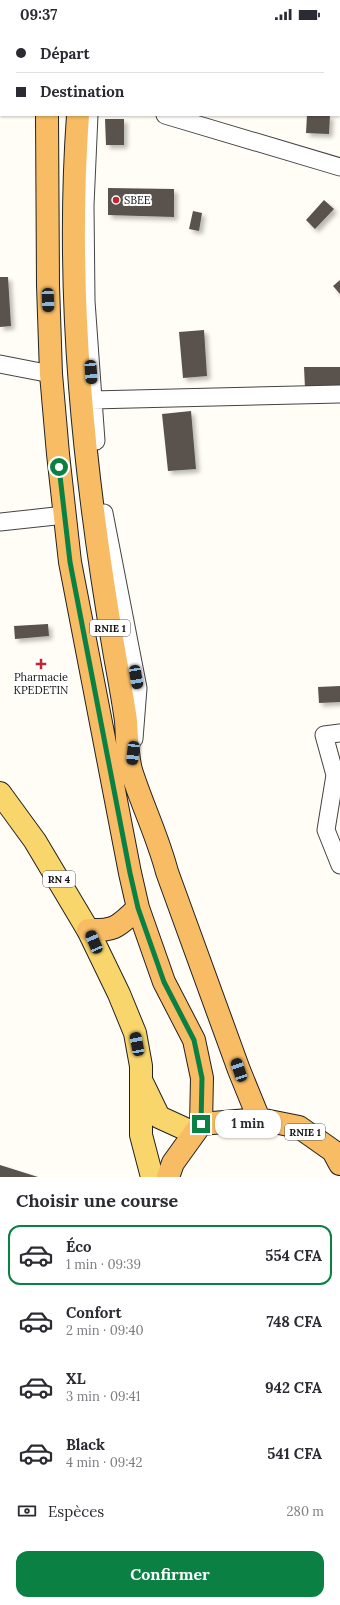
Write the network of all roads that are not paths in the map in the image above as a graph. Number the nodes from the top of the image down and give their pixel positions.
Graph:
1 (48, 116) edge
2 (78, 116) edge
3 (89, 116) edge
4 (168, 116) edge
5 (340, 167) edge
6 (0, 364) edge
7 (51, 374) junction
8 (340, 394) edge
9 (92, 400) junction
10 (65, 515) junction
11 (0, 522) edge
12 (340, 733) edge
13 (131, 769) junction
14 (0, 793) edge
15 (340, 865) edge
16 (138, 908) junction
17 (88, 930) junction
18 (140, 1080) junction
19 (258, 1119) junction
20 (197, 1128) junction
21 (340, 1164) edge
22 (152, 1177) edge
23 (168, 1177) edge

1 - 7 highway, RNIE 1
2 - 13 highway, RNIE 1
3 - 9 street
4 - 5 street
6 - 7 street
7 - 10 highway, RNIE 1
8 - 9 street
9 - 13 street
10 - 11 street
10 - 16 highway, RNIE 1
12 - 15 street
13 - 19 highway, RNIE 1
14 - 17 main road, RN 4
16 - 17 highway
16 - 20 highway, RNIE 1
17 - 18 main road, RN 4
18 - 20 main road, RN 4
18 - 22 main road, RN 4
19 - 20 highway, RNIE 1
19 - 21 highway, RNIE 1
20 - 23 highway

